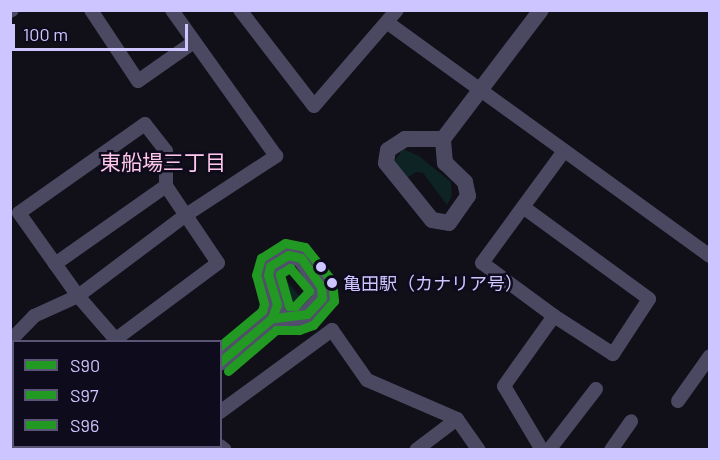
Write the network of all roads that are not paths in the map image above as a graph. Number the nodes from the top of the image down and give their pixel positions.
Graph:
1 (91, 10) edge
2 (172, 10) edge
3 (240, 10) edge
4 (397, 10) edge
5 (541, 10) edge
6 (388, 23) junction
7 (194, 42) junction
8 (480, 90) junction
9 (444, 139) junction
10 (564, 151) junction
11 (166, 186) junction
12 (523, 207) junction
13 (186, 216) junction
14 (710, 256) edge
15 (55, 264) junction
16 (78, 296) junction
17 (554, 316) junction
18 (272, 318) dead end
19 (117, 340) edge
20 (10, 341) edge
21 (710, 356) edge
22 (222, 360) edge
23 (596, 389) dead end
24 (678, 400) dead end
25 (222, 411) edge
26 (457, 419) junction
27 (631, 421) dead end
28 (416, 450) edge
29 (478, 450) edge
30 (543, 450) edge
31 (549, 450) edge
32 (611, 450) edge

1 - 7 street
2 - 7 street
3 - 6 street
4 - 6 street
5 - 8 street
6 - 8 street
7 - 13 street
8 - 9 street
8 - 10 street
9 - 9 street
10 - 12 street
10 - 14 street
11 - 13 street
11 - 15 street
11 - 15 street
12 - 17 street
12 - 17 street
13 - 16 street
13 - 19 street
15 - 16 street
16 - 19 street
16 - 20 street
17 - 30 street
18 - 22 main road
21 - 24 street
23 - 31 street
25 - 26 street
26 - 28 street
26 - 29 street
27 - 32 street

